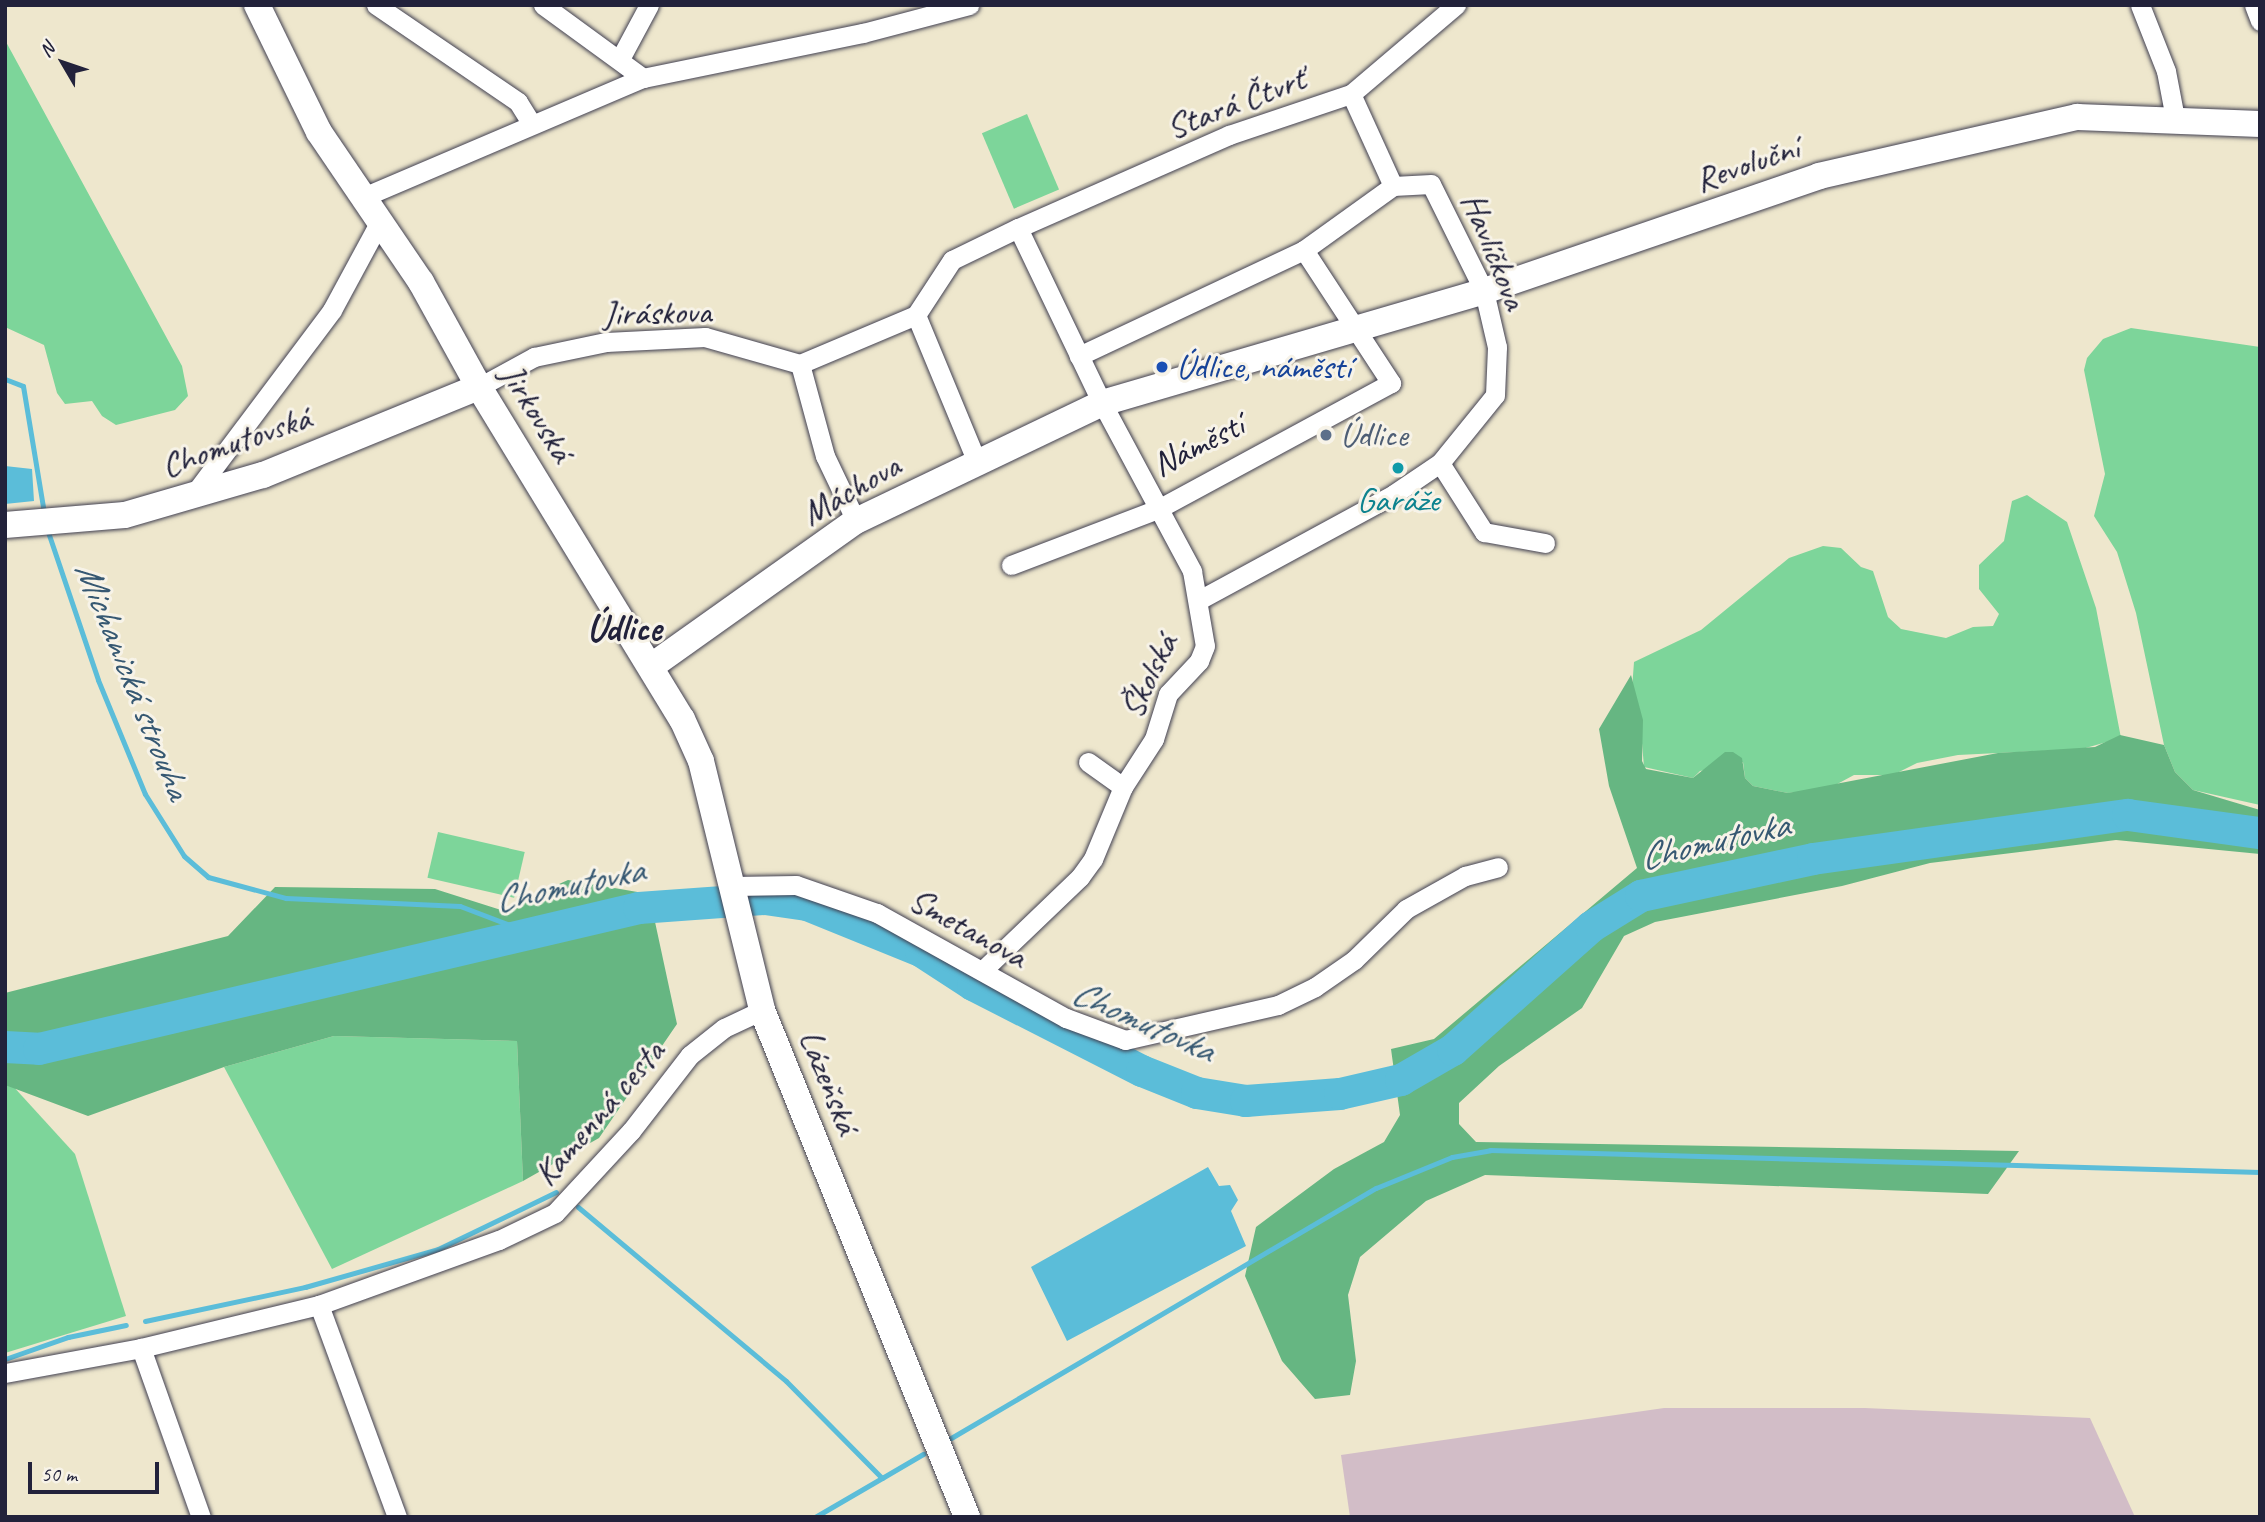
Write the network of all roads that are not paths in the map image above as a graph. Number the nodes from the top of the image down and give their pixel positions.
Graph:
1 (257, 5) edge
2 (376, 5) edge
3 (649, 5) edge
4 (969, 5) edge
5 (1456, 5) edge
6 (2140, 5) edge
7 (2254, 5) edge
8 (545, 6) edge
9 (2260, 21) edge
10 (620, 59) junction
11 (643, 78) junction
12 (1351, 94) junction
13 (2175, 118) junction
14 (531, 123) junction
15 (2260, 124) edge
16 (1392, 186) junction
17 (360, 198) junction
18 (379, 223) junction
19 (1018, 228) junction
20 (1304, 250) junction
21 (1484, 291) junction
22 (915, 315) junction
23 (1352, 329) junction
24 (1079, 356) junction
25 (800, 364) junction
26 (479, 387) junction
27 (1102, 403) junction
28 (977, 462) junction
29 (1440, 463) junction
30 (194, 494) junction
31 (1158, 509) junction
32 (856, 521) junction
33 (5, 525) edge
34 (1545, 543) dead end
35 (1011, 565) dead end
36 (1199, 600) junction
37 (653, 666) junction
38 (1088, 762) dead end
39 (1123, 787) junction
40 (1498, 867) dead end
41 (736, 897) junction
42 (982, 971) junction
43 (762, 1010) junction
44 (319, 1305) junction
45 (141, 1348) junction
46 (5, 1373) edge
47 (201, 1517) edge
48 (397, 1517) edge
49 (967, 1517) edge

1 - 17 street, Jirkovská
2 - 14 street
3 - 10 street
4 - 11 street
5 - 12 street, Stará Čtvrť
6 - 13 street
7 - 9 street
8 - 10 street
10 - 11 street
11 - 14 street
12 - 16 street
12 - 19 street, Stará Čtvrť
13 - 15 street, Revoluční
13 - 21 street, Revoluční
14 - 17 street
16 - 20 street
16 - 21 street, Havlíčkova
17 - 18 street, Jirkovská
18 - 26 street, Jirkovská
18 - 30 street
19 - 22 street, Stará Čtvrť
19 - 24 street
20 - 23 street, Náměstí
20 - 24 street
21 - 23 street, Revoluční
21 - 29 street, Havlíčkova
22 - 25 street
22 - 28 street
23 - 27 street, Náměstí
23 - 31 street, Náměstí
24 - 27 street, Náměstí
25 - 26 street, Jiráskova
25 - 32 street
26 - 30 street, Chomutovská
26 - 37 street, Jirkovská
27 - 28 street, Máchova
27 - 31 street, Náměstí
28 - 32 street, Máchova
29 - 34 street
29 - 36 street, Havlíčkova
30 - 33 street, Chomutovská
31 - 35 street
31 - 36 street, Školská
32 - 37 street, Máchova
36 - 39 street, Školská
37 - 41 street, Lázeňská
38 - 39 street
39 - 42 street, Školská
40 - 42 street, Smetanova
41 - 42 street, Smetanova
41 - 43 street, Lázeňská
43 - 44 street, Kamenná cesta
43 - 49 street, Lázeňská
44 - 45 street, Kamenná cesta
44 - 48 street
45 - 46 street, Kamenná cesta
45 - 47 street

